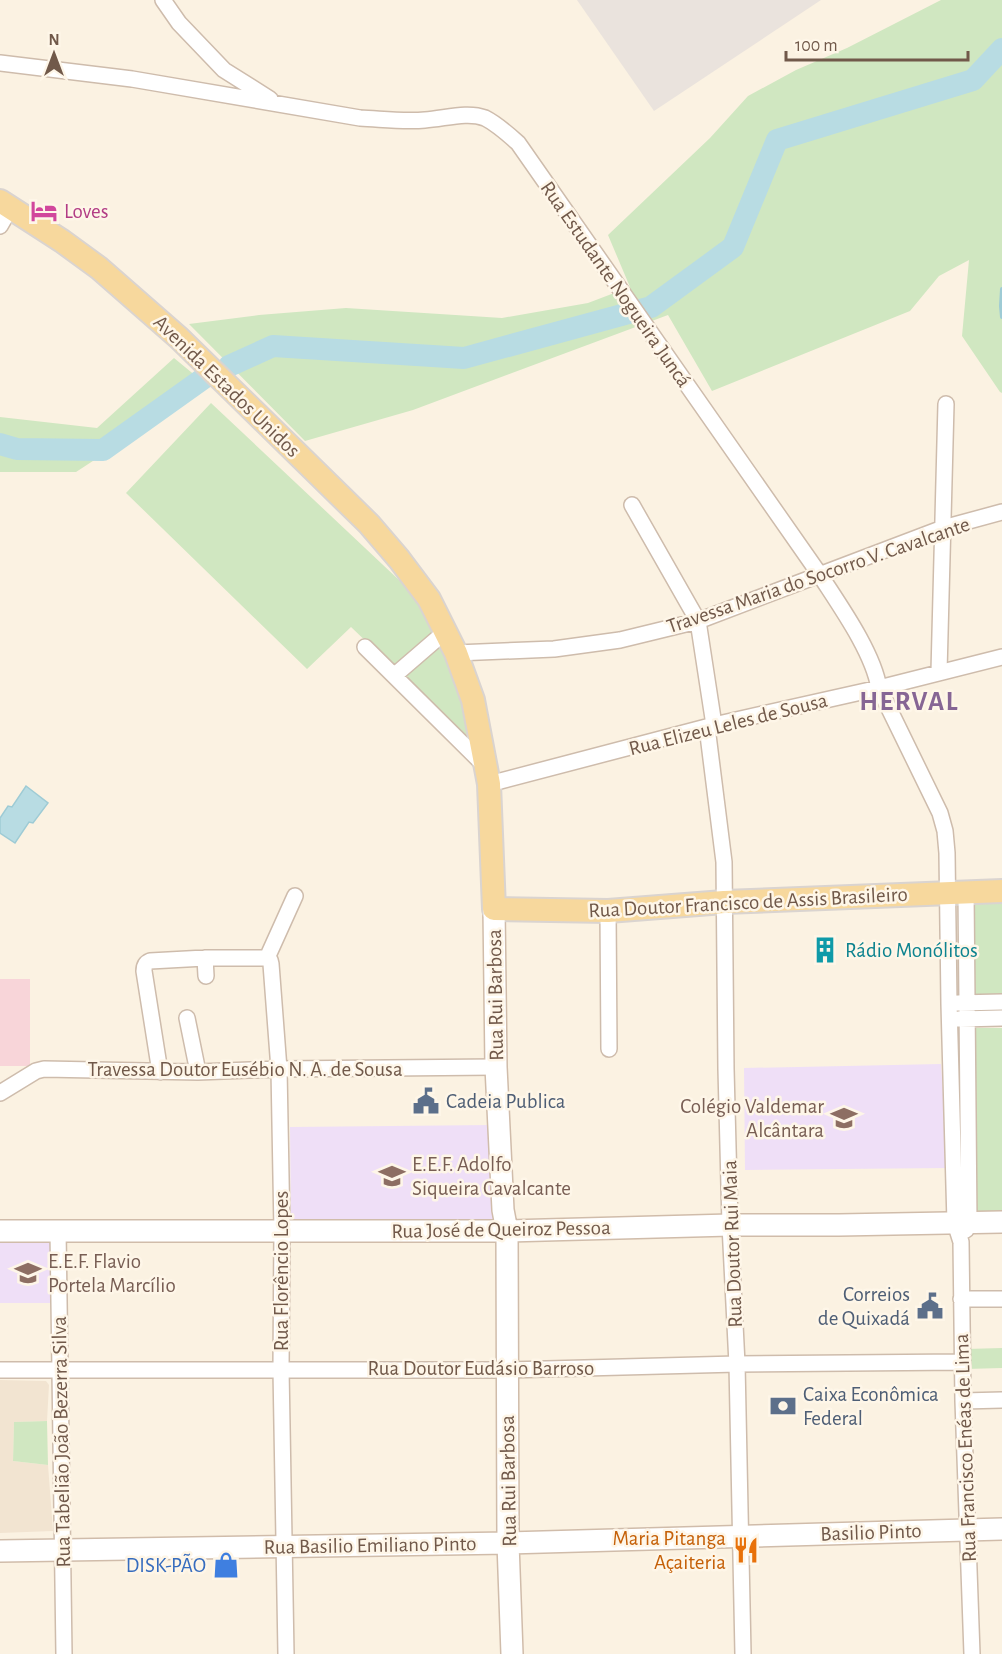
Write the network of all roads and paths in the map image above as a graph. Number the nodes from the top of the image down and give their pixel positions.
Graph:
1 (163, 0) edge
2 (0, 63) edge
3 (278, 103) junction
4 (4, 212) edge
5 (946, 404) dead end
6 (632, 505) dead end
7 (1002, 512) edge
8 (943, 528) junction
9 (820, 575) junction
10 (429, 599) joint
11 (698, 621) junction
12 (446, 631) junction
13 (365, 647) dead end
14 (456, 653) junction
15 (1002, 657) edge
16 (939, 672) junction
17 (395, 675) junction
18 (879, 688) junction
19 (711, 726) junction
20 (488, 774) junction
21 (1002, 891) edge
22 (956, 892) junction
23 (295, 896) dead end
24 (724, 902) junction
25 (494, 909) junction
26 (608, 911) junction
27 (205, 958) junction
28 (267, 958) junction
29 (206, 976) dead end
30 (1002, 1002) edge
31 (967, 1003) junction
32 (949, 1004) junction
33 (187, 1018) dead end
34 (1002, 1018) edge
35 (968, 1019) junction
36 (950, 1020) junction
37 (609, 1049) dead end
38 (496, 1067) junction
39 (279, 1069) junction
40 (160, 1072) junction
41 (198, 1072) junction
42 (0, 1093) edge
43 (1002, 1222) edge
44 (730, 1225) junction
45 (962, 1229) junction
46 (58, 1230) junction
47 (0, 1231) edge
48 (282, 1231) junction
49 (507, 1231) junction
50 (961, 1299) junction
51 (1002, 1299) edge
52 (962, 1362) junction
53 (737, 1364) junction
54 (281, 1369) junction
55 (0, 1370) edge
56 (507, 1370) junction
57 (60, 1371) junction
58 (1002, 1400) edge
59 (963, 1401) junction
60 (966, 1529) junction
61 (1002, 1529) edge
62 (740, 1536) junction
63 (508, 1543) junction
64 (284, 1546) junction
65 (0, 1551) edge
66 (62, 1551) junction
67 (64, 1654) edge
68 (286, 1654) edge
69 (512, 1654) edge
70 (743, 1654) edge
71 (972, 1654) edge

1 - 3 street
2 - 3 street, Rua Estudante Nogueira Juncá
3 - 9 street, Rua Estudante Nogueira Juncá
4 - 10 main road, Avenida Estados Unidos
5 - 8 street
6 - 11 street, Rua Doutor Rui Maia
7 - 8 street, Travessa Maria do Socorro V. Cavalcante
8 - 9 street, Travessa Maria do Socorro V. Cavalcante
8 - 16 street
9 - 11 street, Travessa Maria do Socorro V. Cavalcante
9 - 18 street, Rua Estudante Nogueira Juncá
10 - 12 main road, Rua Rui Barbosa
11 - 14 street, Travessa Maria do Socorro V. Cavalcante
11 - 19 street, Rua Doutor Rui Maia
12 - 14 main road, Rua Rui Barbosa
12 - 17 street
13 - 17 street
14 - 20 main road, Rua Rui Barbosa
15 - 16 street, Rua Elizeu Leles de Sousa
16 - 18 street, Rua Elizeu Leles de Sousa
17 - 20 street
18 - 19 street, Rua Elizeu Leles de Sousa
18 - 22 street, Rua Estudante Nogueira Juncá
19 - 20 street, Rua Elizeu Leles de Sousa
19 - 24 street, Rua Doutor Rui Maia
20 - 25 main road, Rua Rui Barbosa
21 - 22 main road, Rua Doutor Francisco de Assis Brasileiro
22 - 24 main road, Rua Doutor Francisco de Assis Brasileiro
22 - 31 street
22 - 32 street
23 - 28 street
24 - 26 main road, Rua Doutor Francisco de Assis Brasileiro
24 - 44 street, Rua Doutor Rui Maia
25 - 26 main road, Rua Doutor Francisco de Assis Brasileiro
25 - 38 main road, Rua Rui Barbosa
26 - 37 street
27 - 28 street
27 - 29 street
27 - 40 street
28 - 39 street, Rua Florêncio Lopes
30 - 31 street
31 - 32 street
31 - 35 street
32 - 36 street
33 - 41 street
34 - 35 street
35 - 36 street
35 - 45 street
36 - 45 street
38 - 39 street, Travessa Doutor Eusébio N. A. de Sousa
38 - 49 main road, Rua Rui Barbosa
39 - 41 street, Travessa Doutor Eusébio N. A. de Sousa
39 - 48 street, Rua Florêncio Lopes
40 - 41 street, Travessa Doutor Eusébio N. A. de Sousa
40 - 42 street, Travessa Doutor Eusébio N. A. de Sousa
43 - 45 main road, Rua José de Queiroz Pessoa
44 - 45 main road, Rua José de Queiroz Pessoa
44 - 49 main road, Rua José de Queiroz Pessoa
44 - 53 street, Rua Doutor Rui Maia
45 - 50 street, Rua Francisco Enéas de Lima
46 - 47 main road, Rua José de Queiroz Pessoa
46 - 48 main road, Rua José de Queiroz Pessoa
46 - 57 street, Rua Tabelião João Bezerra Silva
48 - 49 main road, Rua José de Queiroz Pessoa
48 - 54 street, Rua Florêncio Lopes
49 - 56 main road, Rua Rui Barbosa
50 - 51 street
50 - 52 street, Rua Francisco Enéas de Lima
52 - 53 street, Rua Doutor Eudásio Barroso
52 - 59 street, Rua Francisco Enéas de Lima
53 - 56 street, Rua Doutor Eudásio Barroso
53 - 62 street, Rua Doutor Rui Maia
54 - 56 street, Rua Doutor Eudásio Barroso
54 - 57 street, Rua Doutor Eudásio Barroso
54 - 64 street, Rua Florêncio Lopes
55 - 57 street, Rua Doutor Eudásio Barroso
56 - 63 main road, Rua Rui Barbosa
57 - 66 street, Rua Tabelião João Bezerra Silva
58 - 59 street
59 - 60 street, Rua Francisco Enéas de Lima
60 - 61 main road, Basilio Pinto
60 - 62 main road, Basilio Pinto
60 - 71 street, Rua Francisco Enéas de Lima
62 - 63 main road, Rua Basilio Emiliano Pinto
62 - 70 street, Rua Doutor Rui Maia
63 - 64 main road, Rua Basilio Emiliano Pinto
63 - 69 main road, Rua Rui Barbosa
64 - 66 main road, Rua Basilio Emiliano Pinto
64 - 68 street, Rua Florêncio Lopes
65 - 66 main road, Rua Basilio Emiliano Pinto
66 - 67 street, Rua Tabelião João Bezerra Silva

